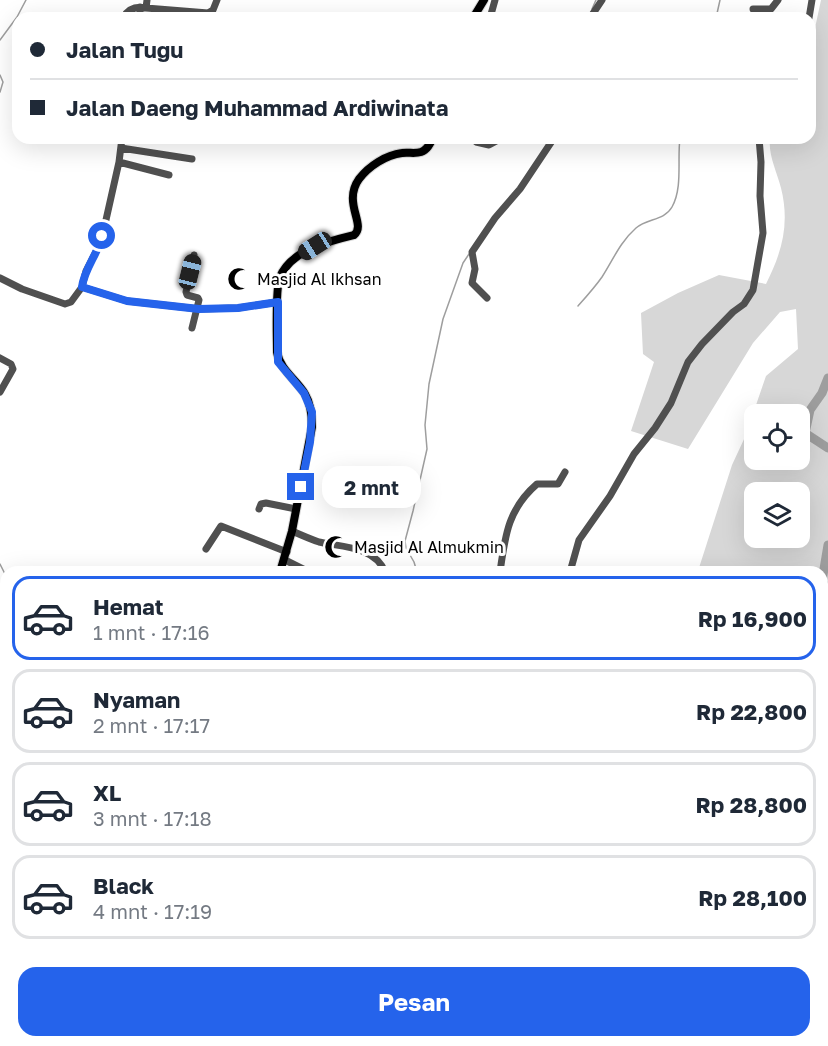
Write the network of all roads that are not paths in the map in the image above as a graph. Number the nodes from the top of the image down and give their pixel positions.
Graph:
1 (602, 0) edge
2 (778, 0) edge
3 (144, 5) edge
4 (753, 9) dead end
5 (126, 12) edge
6 (200, 12) edge
7 (593, 12) edge
8 (121, 144) edge
9 (430, 144) edge
10 (550, 144) edge
11 (760, 144) edge
12 (121, 148) junction
13 (192, 159) dead end
14 (119, 162) junction
15 (169, 175) dead end
16 (194, 255) dead end
17 (0, 278) edge
18 (82, 287) junction
19 (487, 298) dead end
20 (278, 302) junction
21 (199, 309) junction
22 (192, 328) dead end
23 (0, 358) edge
24 (0, 392) edge
25 (565, 472) dead end
26 (259, 509) dead end
27 (296, 509) junction
28 (292, 531) junction
29 (206, 549) dead end
30 (286, 556) junction
31 (282, 566) edge
32 (300, 566) edge
33 (382, 566) edge
34 (501, 566) edge
35 (572, 566) edge

1 - 7 street
2 - 4 street
3 - 5 street
3 - 6 street
8 - 12 street
9 - 20 main road
10 - 19 street
11 - 35 street
12 - 13 street
12 - 14 street
14 - 15 street
14 - 18 street
16 - 21 street
17 - 18 street
18 - 21 street
20 - 21 street
20 - 27 main road
21 - 22 street
23 - 24 street
25 - 34 street
26 - 27 street
27 - 28 main road
28 - 30 main road
28 - 33 street
29 - 30 street
30 - 31 main road
30 - 32 street

